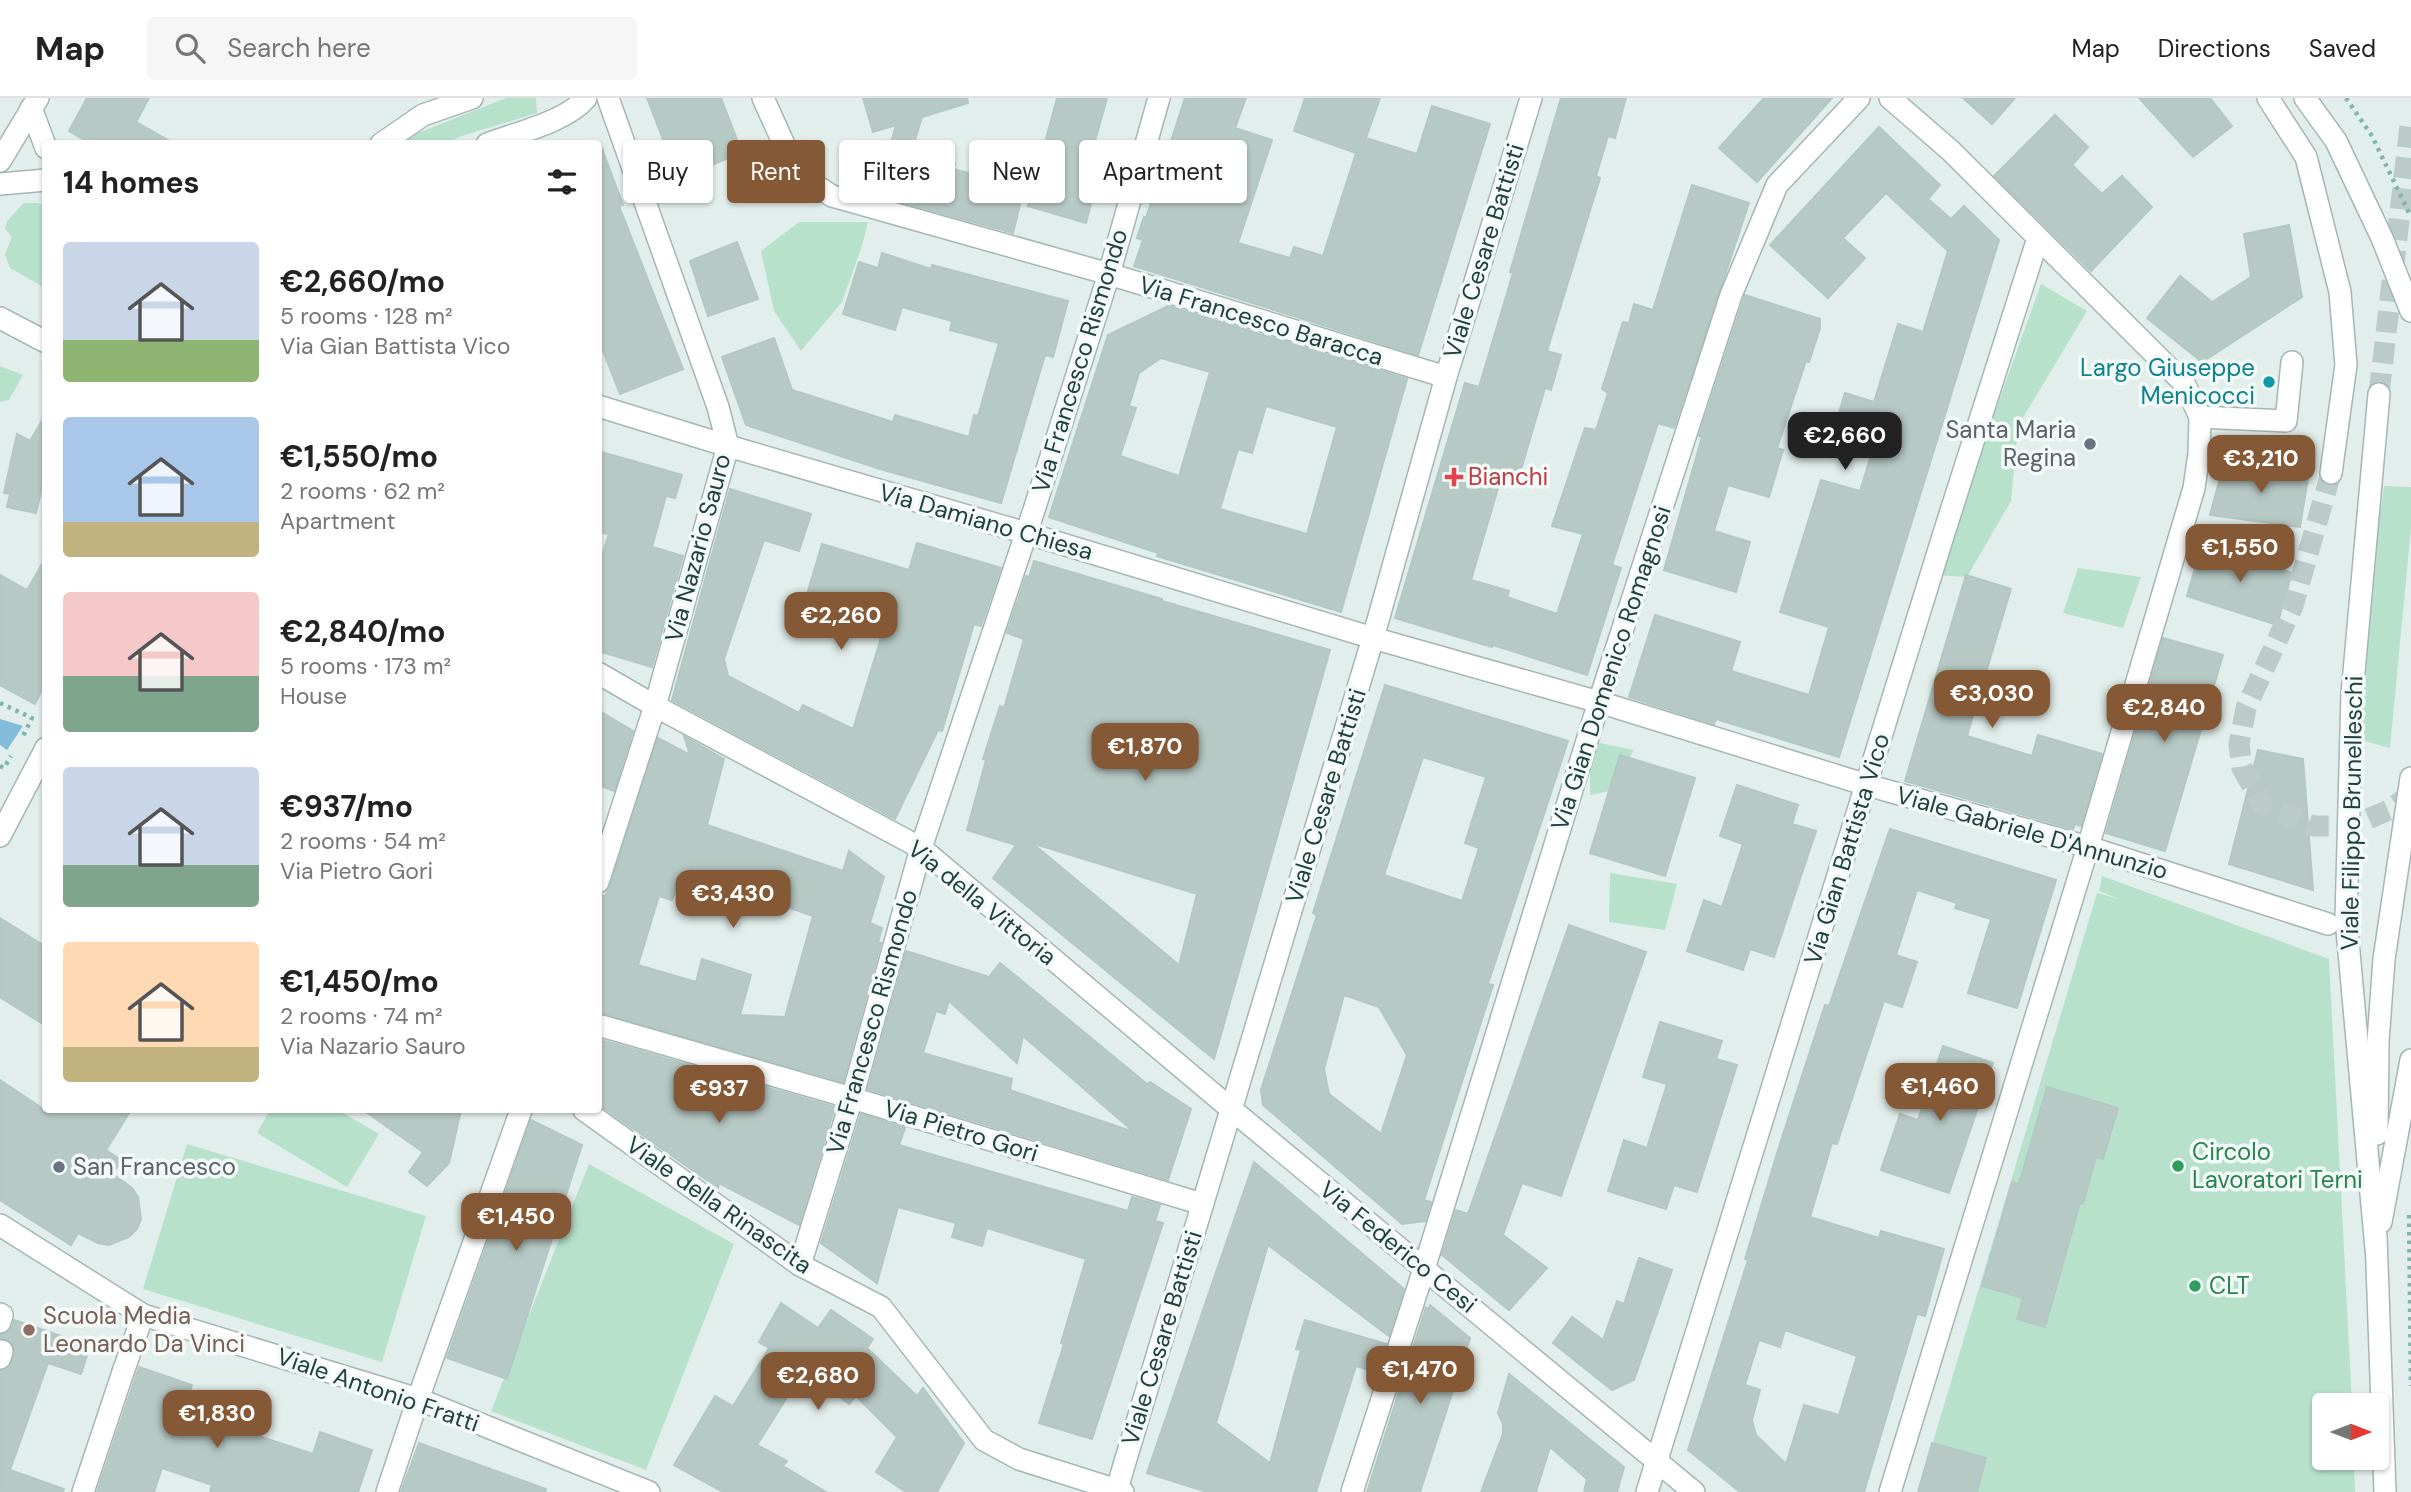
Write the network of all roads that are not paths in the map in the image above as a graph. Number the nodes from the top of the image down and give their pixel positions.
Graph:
1 (586, 98) edge
2 (608, 98) edge
3 (763, 98) edge
4 (1159, 98) edge
5 (1859, 98) edge
6 (1890, 98) edge
7 (2268, 98) edge
8 (2305, 98) edge
9 (465, 99) edge
10 (1527, 99) edge
11 (34, 103) edge
12 (44, 140) edge
13 (387, 140) edge
14 (498, 140) edge
15 (0, 161) edge
16 (42, 180) edge
17 (0, 184) edge
18 (2038, 238) junction
19 (1109, 274) junction
20 (2411, 311) edge
21 (0, 318) edge
22 (42, 340) edge
23 (2292, 362) dead end
24 (1446, 377) junction
25 (2379, 394) tunnel mouth
26 (602, 407) edge
27 (2200, 418) junction
28 (728, 446) junction
29 (2331, 473) tunnel mouth
30 (1026, 533) junction
31 (1373, 638) junction
32 (602, 675) edge
33 (1599, 702) junction
34 (655, 706) junction
35 (42, 756) edge
36 (2411, 778) edge
37 (1867, 785) junction
38 (0, 836) edge
39 (2088, 847) junction
40 (921, 848) junction
41 (602, 870) edge
42 (2328, 924) dead end
43 (602, 1026) edge
44 (2411, 1060) edge
45 (852, 1098) junction
46 (1231, 1109) junction
47 (520, 1113) edge
48 (588, 1113) edge
49 (1202, 1204) junction
50 (0, 1225) edge
51 (2376, 1249) junction
52 (800, 1265) junction
53 (1424, 1269) junction
54 (0, 1314) edge
55 (143, 1315) junction
56 (0, 1322) edge
57 (0, 1351) edge
58 (0, 1358) edge
59 (418, 1399) junction
60 (1657, 1460) junction
61 (1119, 1491) edge
62 (83, 1492) edge
63 (387, 1492) edge
64 (649, 1492) edge
65 (1352, 1492) edge
66 (1647, 1492) edge
67 (1694, 1492) edge
68 (1890, 1492) edge
69 (2385, 1492) edge

1 - 14 street
2 - 28 street, Via Nazario Sauro
3 - 19 street, Via Francesco Baracca
4 - 19 street, Via Francesco Rismondo
5 - 33 street, Via Gian Domenico Romagnosi
6 - 18 street
7 - 29 street
8 - 20 street
9 - 13 street
10 - 24 street, Viale Cesare Battisti
11 - 12 street
11 - 15 street
16 - 17 street
18 - 27 street
18 - 37 street, Via Gian Battista Vico
19 - 24 street, Via Francesco Baracca
19 - 30 street, Via Francesco Rismondo
21 - 22 street
23 - 27 street
24 - 31 street, Viale Cesare Battisti
25 - 51 street, Viale Filippo Brunelleschi
26 - 28 street, Via Damiano Chiesa
27 - 39 street
28 - 30 street, Via Damiano Chiesa
28 - 34 street, Via Nazario Sauro
30 - 31 street, Via Damiano Chiesa
30 - 40 street, Via Francesco Rismondo
31 - 33 street, Viale Gabriele D'Annunzio
31 - 46 street, Viale Cesare Battisti
32 - 34 street, Via della Vittoria
33 - 37 street, Viale Gabriele D'Annunzio
33 - 53 street, Via Gian Domenico Romagnosi
34 - 40 street, Via della Vittoria
34 - 41 street, Via Nazario Sauro
35 - 38 street
36 - 51 street
37 - 39 street, Viale Gabriele D'Annunzio
37 - 60 street, Via Gian Battista Vico
39 - 42 street, Viale Gabriele D'Annunzio
39 - 68 street
40 - 45 street, Via Francesco Rismondo
40 - 46 street, Via della Vittoria
43 - 45 street, Via Pietro Gori
44 - 51 street
45 - 49 street, Via Pietro Gori
45 - 52 street, Via Francesco Rismondo
46 - 49 street, Viale Cesare Battisti
46 - 53 street, Via Federico Cesi
47 - 59 street
48 - 52 street, Viale della Rinascita
49 - 61 street, Viale Cesare Battisti
50 - 55 street, Viale Antonio Fratti
51 - 69 street
52 - 61 street, Viale della Rinascita
53 - 60 street, Via Federico Cesi
53 - 65 street, Via Gian Domenico Romagnosi
54 - 56 street
55 - 59 street, Viale Antonio Fratti
55 - 62 street
57 - 58 street
59 - 63 street
59 - 64 street, Viale Antonio Fratti
60 - 66 street, Via Gian Battista Vico
60 - 67 street, Via Federico Cesi

